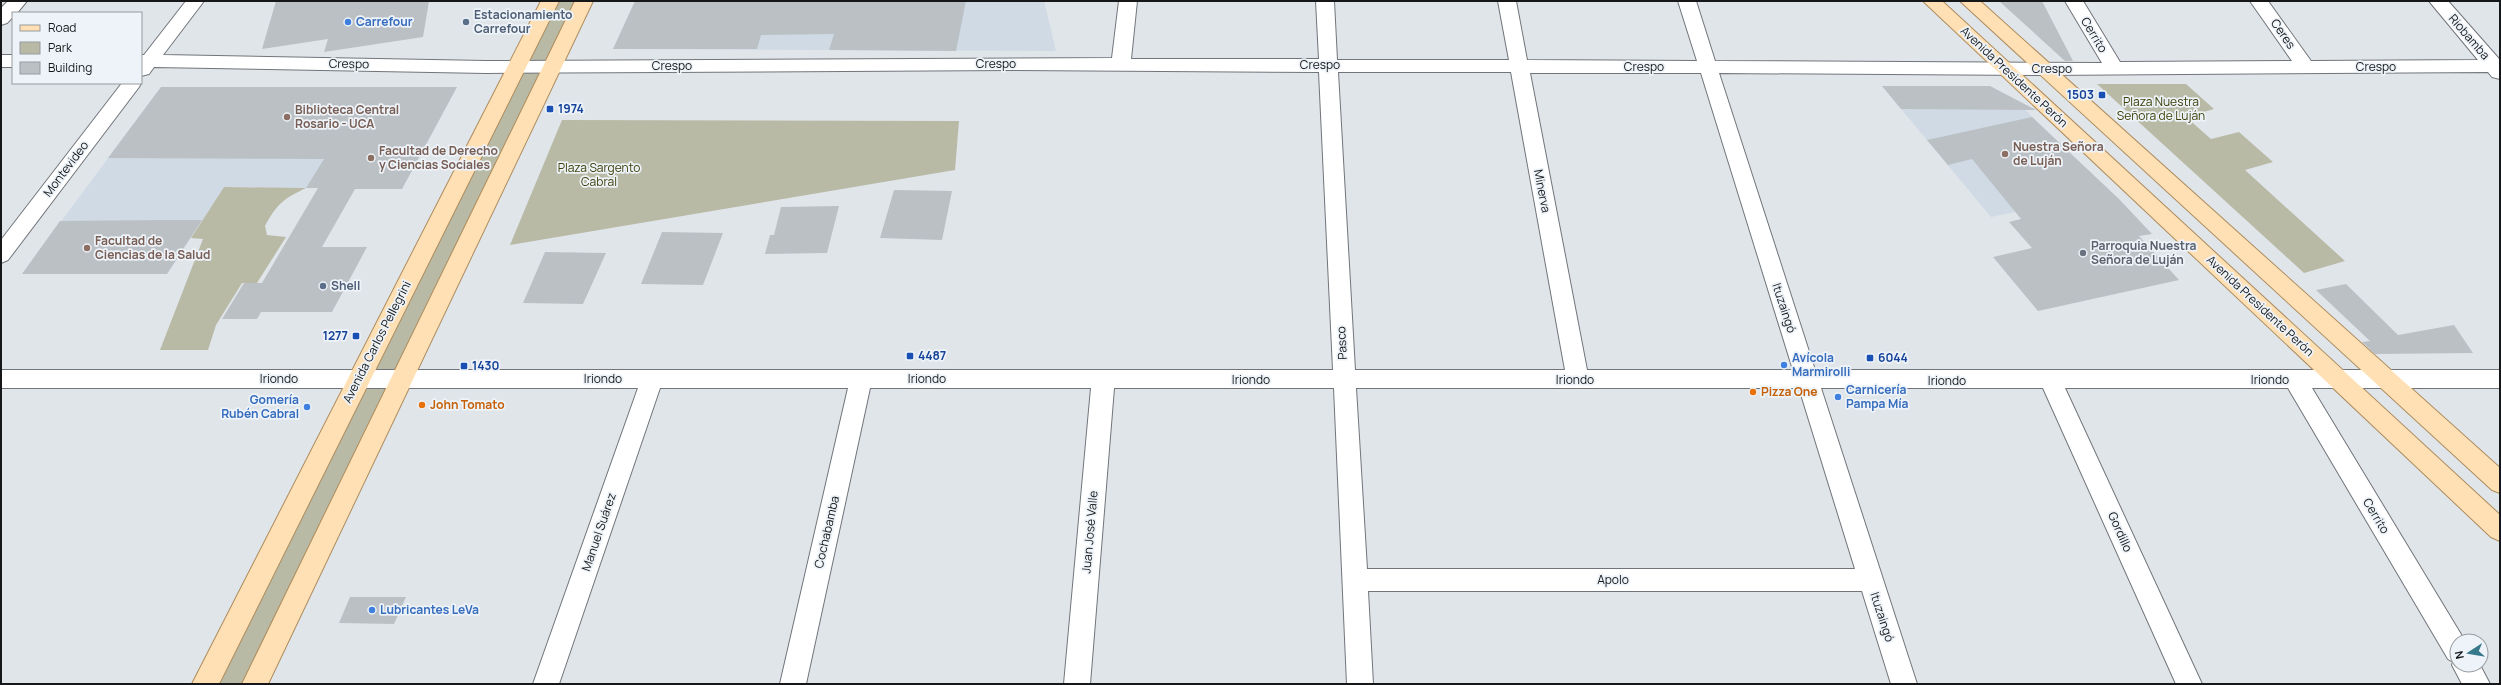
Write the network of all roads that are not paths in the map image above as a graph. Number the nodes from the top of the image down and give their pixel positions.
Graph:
1 (18, 1) edge
2 (195, 1) edge
3 (550, 1) edge
4 (584, 1) edge
5 (1128, 1) edge
6 (1325, 1) edge
7 (1507, 1) edge
8 (1687, 1) edge
9 (1932, 1) edge
10 (1969, 1) edge
11 (2074, 1) edge
12 (2259, 1) edge
13 (2438, 1) edge
14 (1, 19) edge
15 (1, 61) edge
16 (12, 61) edge
17 (1121, 64) junction
18 (143, 65) edge
19 (1328, 65) junction
20 (1518, 66) junction
21 (517, 67) junction
22 (552, 67) junction
23 (1708, 67) junction
24 (2306, 67) junction
25 (2114, 68) junction
26 (2005, 69) junction
27 (2044, 69) junction
28 (2498, 69) edge
29 (131, 84) edge
30 (1, 255) edge
31 (1, 379) edge
32 (359, 379) junction
33 (402, 379) junction
34 (652, 379) junction
35 (861, 379) junction
36 (2500, 379) edge
37 (1103, 380) junction
38 (1344, 380) junction
39 (1578, 380) junction
40 (1807, 380) junction
41 (2295, 380) junction
42 (2339, 380) junction
43 (2385, 380) junction
44 (2051, 381) junction
45 (2500, 483) edge
46 (2500, 530) edge
47 (1355, 580) junction
48 (1871, 580) junction
49 (2449, 638) edge
50 (2470, 673) edge
51 (205, 684) edge
52 (255, 684) edge
53 (546, 684) edge
54 (793, 684) edge
55 (1077, 684) edge
56 (1360, 684) edge
57 (1904, 684) edge
58 (2188, 684) edge
59 (2477, 684) edge

1 - 14 street
2 - 18 street
3 - 21 main road, Avenida Carlos Pellegrini
4 - 22 main road
5 - 17 street
6 - 19 street, Pasco
7 - 20 street, Minerva
8 - 23 street, Ituzaingó
9 - 26 main road, Avenida Presidente Perón
10 - 27 main road, Avenida Presidente Perón
11 - 25 street, Cerrito
12 - 24 street, Ceres
13 - 28 street, Riobamba
15 - 16 street
17 - 19 street, Crespo
17 - 22 street, Crespo
18 - 21 street, Crespo
19 - 20 street, Crespo
19 - 38 street, Pasco
20 - 23 street, Crespo
20 - 39 street, Minerva
21 - 22 street, Crespo
21 - 32 main road, Avenida Carlos Pellegrini
22 - 33 main road
23 - 26 street, Crespo
23 - 40 street, Ituzaingó
24 - 25 street, Crespo
24 - 28 street, Crespo
25 - 27 street, Crespo
26 - 27 street, Crespo
26 - 42 main road, Avenida Presidente Perón
27 - 43 main road, Avenida Presidente Perón
29 - 30 street, Montevideo
31 - 32 street, Iriondo
32 - 33 street, Iriondo
32 - 51 main road, Avenida Carlos Pellegrini
33 - 34 street, Iriondo
33 - 52 main road
34 - 35 street, Iriondo
34 - 53 street, Manuel Suárez
35 - 37 street, Iriondo
35 - 54 street, Cochabamba
36 - 43 street, Iriondo
37 - 38 street, Iriondo
37 - 55 street, Juan José Valle
38 - 39 street, Iriondo
38 - 47 street, Pasco
39 - 40 street, Iriondo
40 - 44 street, Iriondo
40 - 48 street, Ituzaingó
41 - 42 street, Iriondo
41 - 44 street, Iriondo
41 - 49 street, Cerrito
42 - 43 street, Iriondo
42 - 46 main road, Avenida Presidente Perón
43 - 45 main road, Avenida Presidente Perón
44 - 58 street, Gordillo
47 - 48 street, Apolo
47 - 56 street, Pasco
48 - 57 street, Ituzaingó
50 - 59 street

